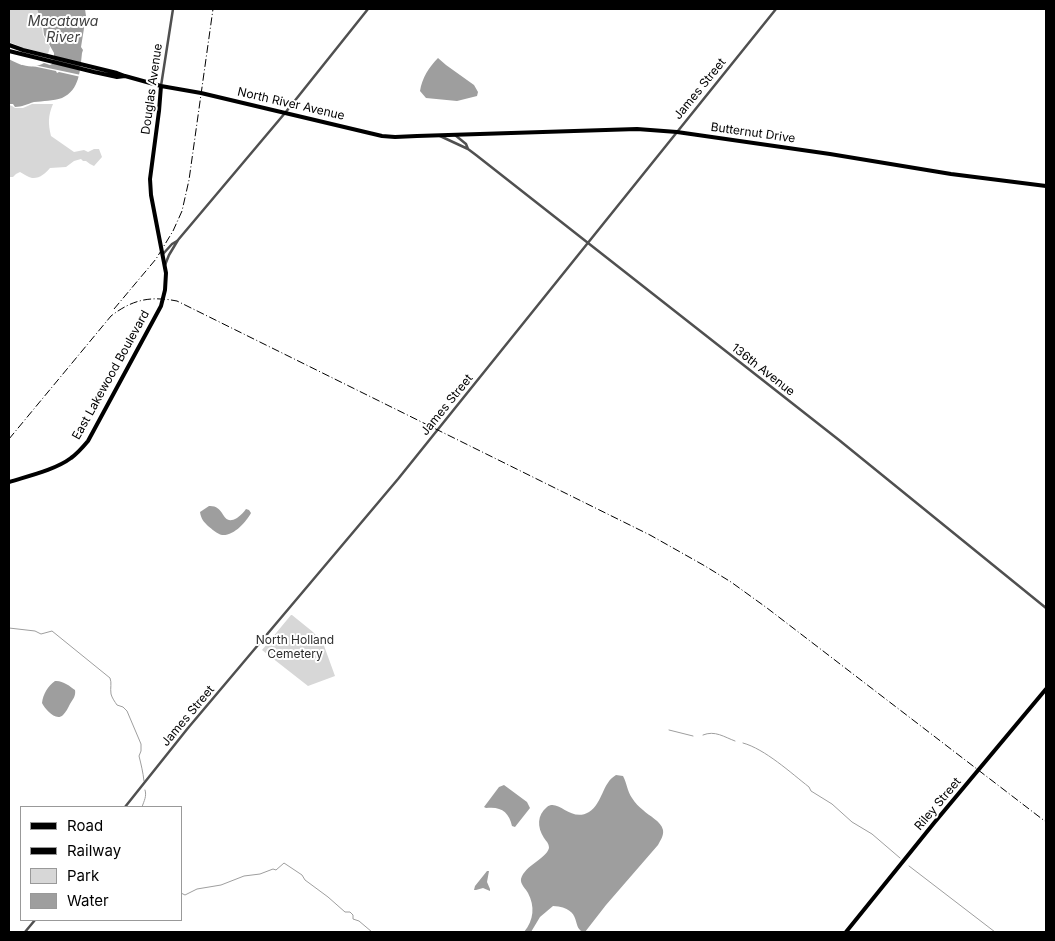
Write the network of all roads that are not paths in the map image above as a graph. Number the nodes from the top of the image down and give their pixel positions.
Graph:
1 (174, 9) edge
2 (368, 9) edge
3 (776, 9) edge
4 (9, 45) edge
5 (9, 51) edge
6 (22, 52) junction
7 (125, 76) junction
8 (161, 86) junction
9 (285, 113) junction
10 (677, 132) junction
11 (455, 135) junction
12 (440, 136) junction
13 (468, 149) junction
14 (1046, 186) edge
15 (178, 240) junction
16 (588, 243) junction
17 (163, 255) junction
18 (164, 265) junction
19 (9, 482) edge
20 (1046, 608) edge
21 (1046, 689) edge
22 (126, 806) edge
23 (33, 921) edge
24 (25, 932) edge
25 (846, 932) edge

1 - 8 street, Douglas Avenue
2 - 9 street
3 - 10 street, James Street
4 - 6 main road
5 - 6 main road
6 - 7 main road, North River Avenue
6 - 7 main road, North River Avenue
7 - 8 main road, North River Avenue
8 - 9 main road, North River Avenue
8 - 17 main road, Douglas Avenue
9 - 12 main road, North River Avenue
9 - 15 street
10 - 11 main road, Butternut Drive
10 - 14 main road, Butternut Drive
10 - 16 street, James Street
11 - 12 main road, North River Avenue
11 - 13 street, 136th Avenue
12 - 13 street, 136th Avenue
13 - 16 street, 136th Avenue
15 - 17 street
15 - 18 street
16 - 20 street, 136th Avenue
16 - 22 street, James Street
17 - 18 main road, East Lakewood Boulevard
18 - 19 main road, East Lakewood Boulevard
21 - 25 main road, Riley Street
23 - 24 street

